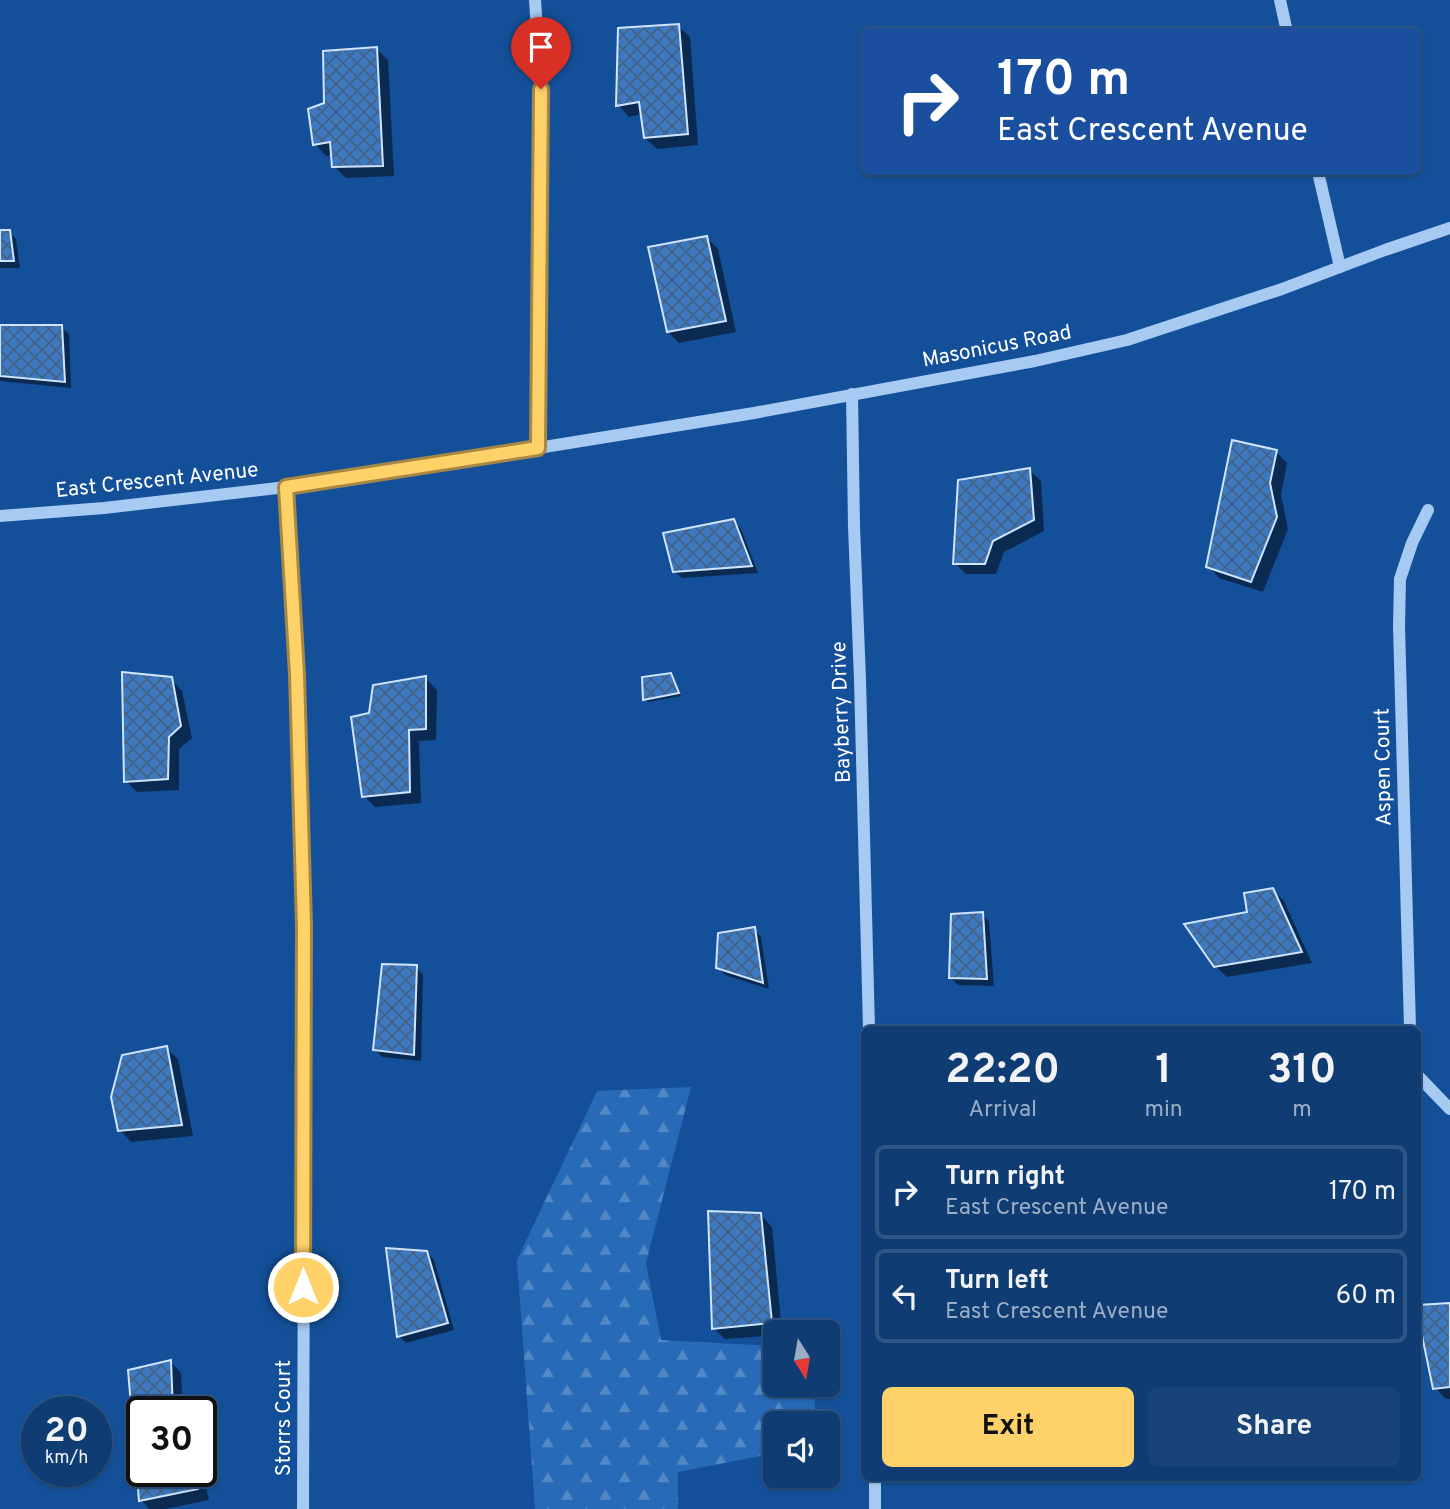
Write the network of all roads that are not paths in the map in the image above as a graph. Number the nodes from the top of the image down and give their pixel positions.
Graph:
1 (535, 0) edge
2 (1280, 0) edge
3 (1286, 28) edge
4 (1319, 175) edge
5 (1450, 228) edge
6 (1340, 267) junction
7 (852, 394) junction
8 (538, 448) junction
9 (286, 487) junction
10 (1428, 510) dead end
11 (0, 516) edge
12 (869, 1026) edge
13 (1410, 1026) edge
14 (1421, 1079) edge
15 (1450, 1109) edge
16 (875, 1481) edge
17 (303, 1509) edge
18 (875, 1509) edge

1 - 8 street
2 - 3 street
4 - 6 street
5 - 6 street, Masonicus Road
6 - 7 street, Masonicus Road
7 - 8 street, Masonicus Road
7 - 12 street, Bayberry Drive
8 - 9 street, East Crescent Avenue
9 - 11 street, East Crescent Avenue
9 - 17 street, Storrs Court
10 - 13 street, Aspen Court
14 - 15 street
16 - 18 street

